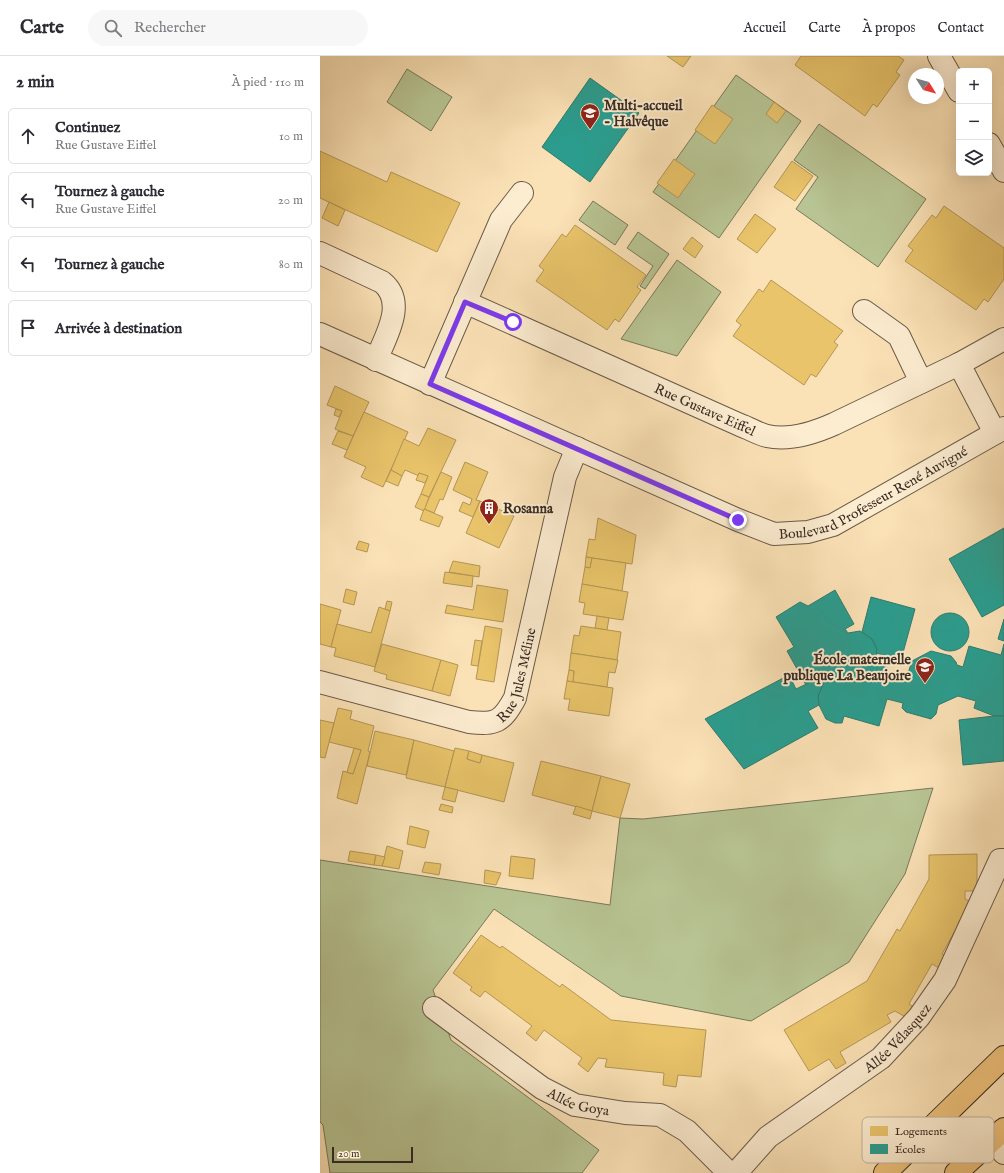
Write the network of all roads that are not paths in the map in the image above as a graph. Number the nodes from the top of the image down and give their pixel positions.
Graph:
1 (938, 56) edge
2 (956, 86) edge
3 (992, 150) edge
4 (1004, 172) edge
5 (522, 193) dead end
6 (320, 253) edge
7 (465, 302) junction
8 (864, 311) dead end
9 (320, 334) edge
10 (1004, 339) edge
11 (376, 360) junction
12 (959, 364) junction
13 (921, 382) junction
14 (430, 384) junction
15 (999, 430) edge
16 (577, 448) junction
17 (320, 682) edge
18 (1004, 860) edge
19 (434, 1008) dead end
20 (1004, 1058) edge
21 (943, 1117) edge
22 (895, 1163) edge
23 (969, 1163) edge
24 (729, 1173) edge
25 (736, 1173) edge
26 (885, 1173) edge
27 (956, 1173) edge

1 - 2 street
3 - 4 street
5 - 7 street
6 - 11 street
7 - 13 street, Rue Gustave Eiffel
7 - 14 street
8 - 13 street
9 - 11 street, Boulevard Professeur René Auvigné
10 - 12 street, Rue Gustave Eiffel
11 - 14 street, Boulevard Professeur René Auvigné
12 - 13 street, Rue Gustave Eiffel
12 - 15 street
14 - 16 street, Boulevard Professeur René Auvigné
15 - 16 street, Boulevard Professeur René Auvigné
16 - 17 street, Rue Jules Méline
18 - 25 street, Allée Vélasquez
19 - 24 street, Allée Goya
20 - 21 main road
22 - 26 main road
23 - 27 main road

